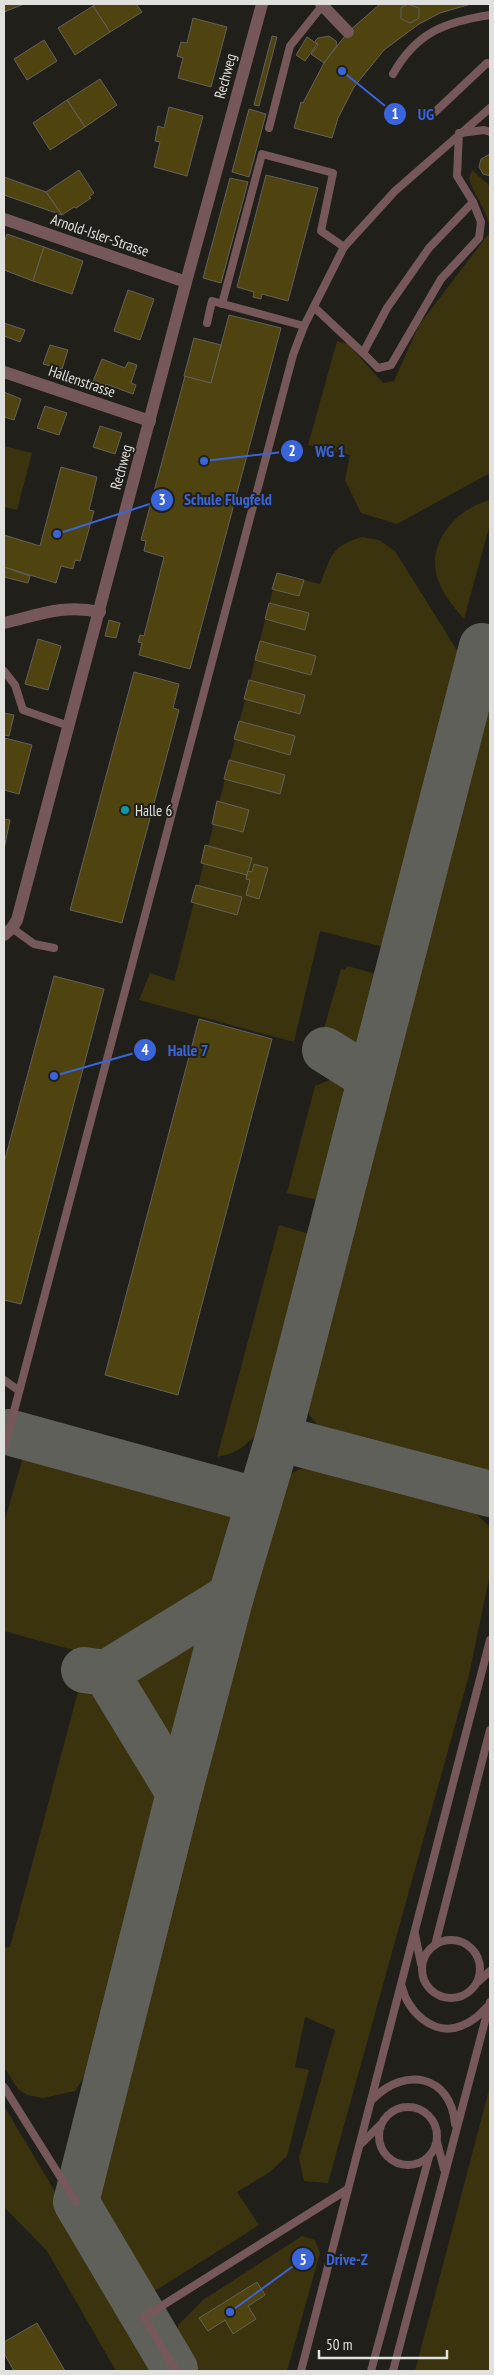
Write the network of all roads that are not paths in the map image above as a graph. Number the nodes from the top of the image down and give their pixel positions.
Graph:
1 (262, 4) edge
2 (321, 5) edge
3 (490, 15) edge
4 (348, 32) dead end
5 (490, 64) edge
6 (393, 74) dead end
7 (490, 108) edge
8 (435, 112) dead end
9 (268, 128) dead end
10 (490, 132) edge
11 (458, 134) junction
12 (473, 202) junction
13 (4, 219) edge
14 (344, 247) junction
15 (186, 282) junction
16 (222, 304) junction
17 (314, 307) junction
18 (207, 323) dead end
19 (304, 326) junction
20 (363, 353) junction
21 (4, 372) edge
22 (150, 421) junction
23 (100, 612) junction
24 (4, 624) edge
25 (4, 671) edge
26 (69, 726) junction
27 (7, 933) edge
28 (54, 948) dead end
29 (4, 1380) edge
30 (18, 1390) junction
31 (4, 1449) edge
32 (490, 1640) edge
33 (490, 1730) edge
34 (415, 1932) junction
35 (435, 1945) junction
36 (422, 1967) junction
37 (490, 1971) edge
38 (402, 1982) junction
39 (478, 1983) junction
40 (490, 2003) edge
41 (4, 2087) edge
42 (371, 2100) junction
43 (380, 2124) junction
44 (456, 2131) junction
45 (437, 2142) junction
46 (359, 2146) junction
47 (429, 2157) junction
48 (444, 2175) junction
49 (348, 2189) junction
50 (76, 2202) dead end
51 (176, 2371) edge
52 (301, 2371) edge
53 (371, 2371) edge
54 (393, 2371) edge

1 - 15 street, Rechweg
2 - 4 street
2 - 9 lane
3 - 6 lane
5 - 8 lane
7 - 11 lane
10 - 11 lane
11 - 12 lane
11 - 14 lane
12 - 20 lane
12 - 20 lane
13 - 15 street, Arnold-Isler-Strasse
14 - 16 lane
14 - 17 lane
15 - 22 street, Rechweg
16 - 18 lane
16 - 19 lane
17 - 19 lane
17 - 20 lane
19 - 30 lane
21 - 22 street, Hallenstrasse
22 - 23 street, Rechweg
23 - 24 street
23 - 26 street, Rechweg
25 - 26 lane
26 - 27 street, Rechweg
27 - 28 lane
29 - 30 lane
30 - 31 lane
32 - 34 lane
33 - 35 lane
34 - 36 lane
34 - 38 lane
35 - 36 lane
35 - 39 lane
36 - 39 lane
37 - 39 lane
38 - 40 lane
38 - 42 lane
40 - 44 lane
41 - 50 lane
42 - 44 lane
42 - 46 lane
43 - 45 lane
43 - 46 lane
43 - 47 lane
44 - 48 lane
45 - 47 lane
45 - 48 lane
46 - 49 lane
47 - 53 lane
48 - 54 lane
49 - 51 lane
49 - 52 lane

